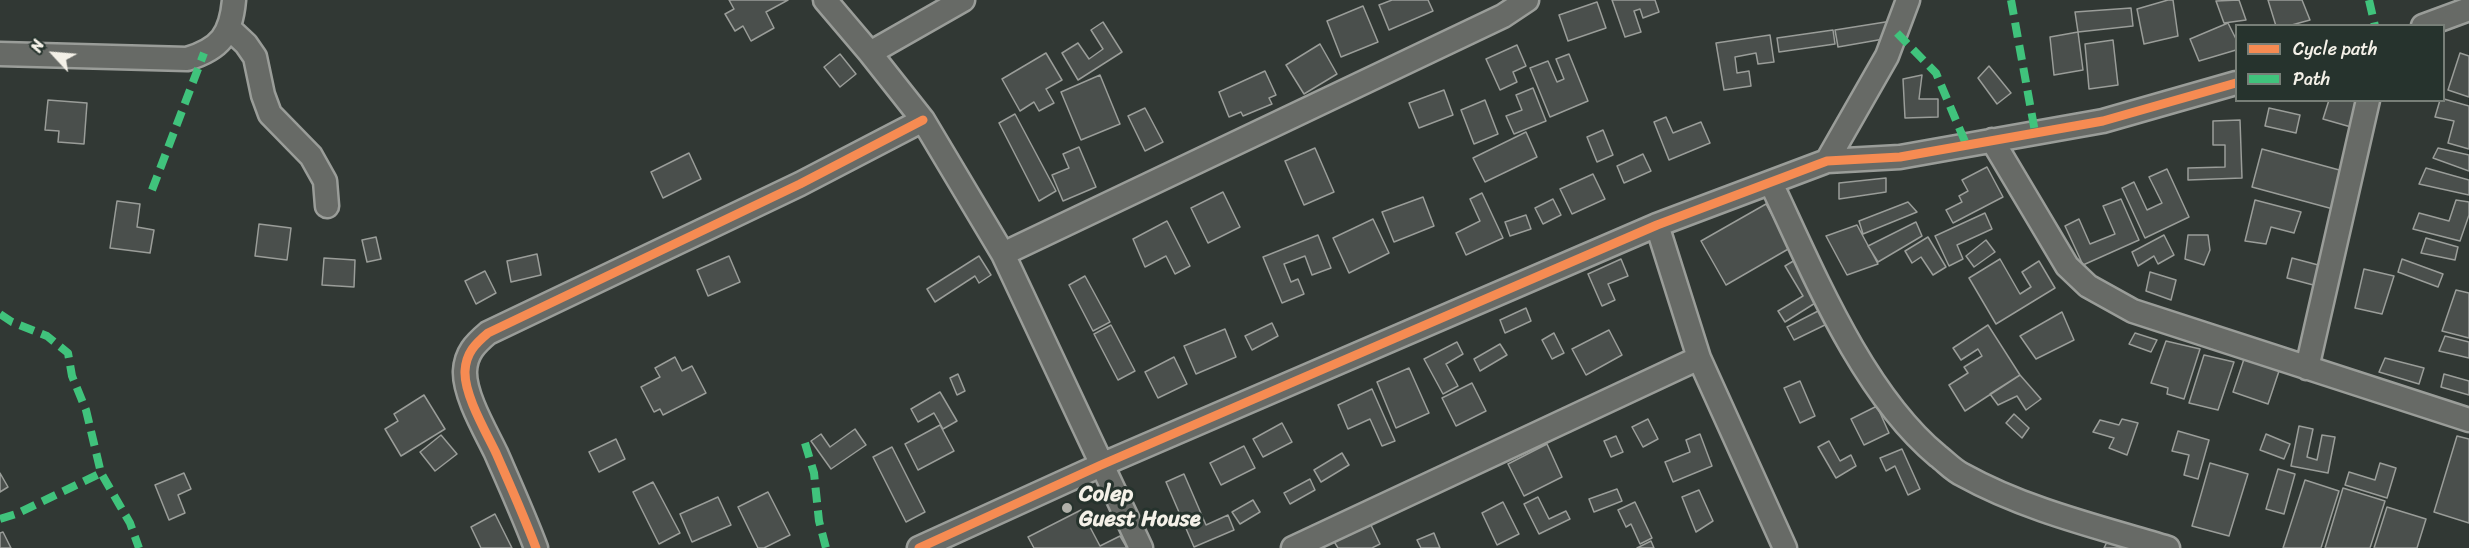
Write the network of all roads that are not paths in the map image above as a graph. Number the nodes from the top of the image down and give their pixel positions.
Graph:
1 (234, 0) edge
2 (825, 0) edge
3 (963, 0) edge
4 (1527, 0) edge
5 (1908, 0) edge
6 (2469, 9) edge
7 (2428, 24) edge
8 (229, 28) junction
9 (870, 53) junction
10 (0, 54) edge
11 (2235, 83) edge
12 (2368, 102) edge
13 (923, 120) junction
14 (1992, 140) junction
15 (1827, 161) junction
16 (1771, 183) junction
17 (327, 206) dead end
18 (1657, 225) junction
19 (1004, 254) junction
20 (1699, 358) junction
21 (2307, 368) junction
22 (2469, 420) edge
23 (1101, 465) junction
24 (1781, 546) edge
25 (536, 548) edge
26 (919, 548) edge
27 (1142, 548) edge
28 (1293, 548) edge
29 (2168, 548) edge

1 - 8 street
2 - 9 street
3 - 9 street
4 - 19 street
5 - 15 street
6 - 7 street
8 - 10 street
8 - 17 street
9 - 13 street
11 - 14 street
12 - 21 street
13 - 19 street
13 - 25 street
14 - 15 street
14 - 21 street
15 - 16 street
16 - 18 street
16 - 29 street
18 - 20 street
18 - 23 street
19 - 23 street
20 - 24 street
20 - 28 street
21 - 22 street
23 - 26 street
23 - 27 street

